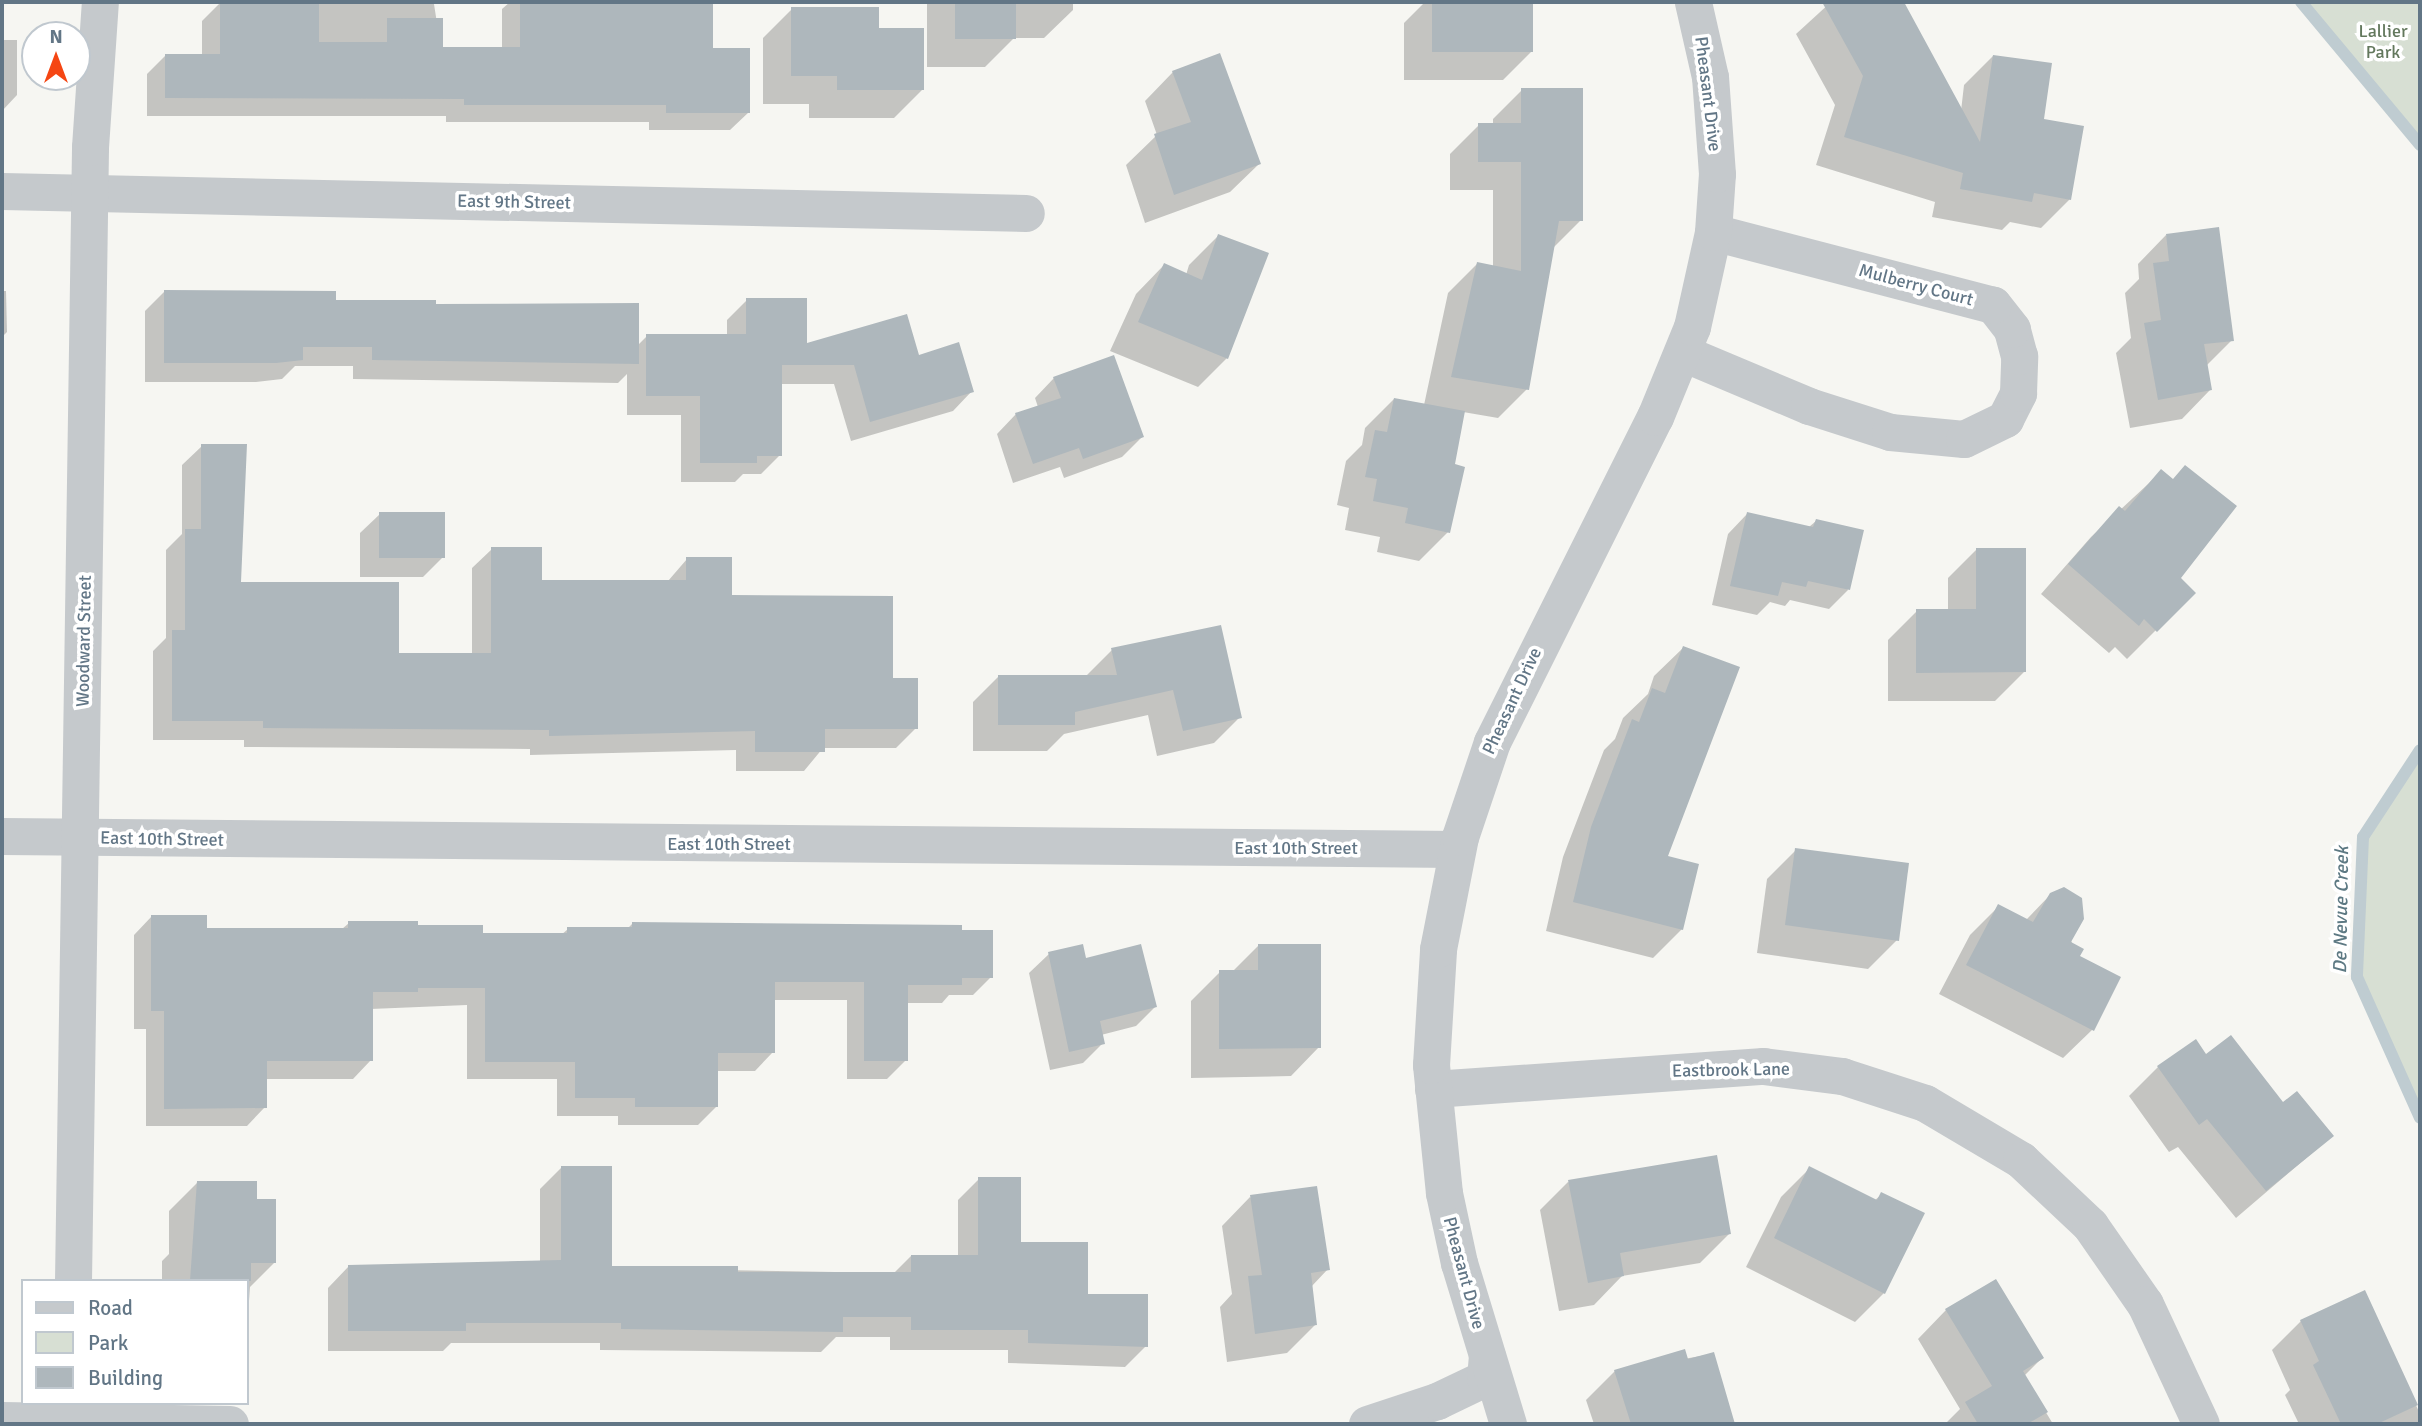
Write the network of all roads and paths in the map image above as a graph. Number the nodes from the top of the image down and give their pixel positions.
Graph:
1 (100, 2) edge
2 (1693, 2) edge
3 (2, 191) edge
4 (90, 192) junction
5 (1026, 213) dead end
6 (1713, 232) junction
7 (1683, 353) junction
8 (2, 836) edge
9 (81, 838) junction
10 (1457, 849) junction
11 (1433, 1089) junction
12 (74, 1279) edge
13 (1487, 1356) junction
14 (71, 1416) edge
15 (2, 1420) edge
16 (230, 1424) edge
17 (1367, 1424) edge
18 (1507, 1424) edge
19 (2202, 1424) edge

1 - 4 street, Woodward Street
2 - 6 street, Pheasant Drive
3 - 4 street, East 9th Street
4 - 5 street, East 9th Street
4 - 9 street, Woodward Street
6 - 7 street, Pheasant Drive
6 - 7 street, Mulberry Court
7 - 10 street, Pheasant Drive
8 - 9 street, East 10th Street
9 - 10 street, East 10th Street
9 - 12 street, Woodward Street
10 - 11 street, Pheasant Drive
11 - 13 street, Pheasant Drive
11 - 19 street, Eastbrook Lane
13 - 17 street
13 - 18 street, Pheasant Drive
14 - 15 street
14 - 16 street

